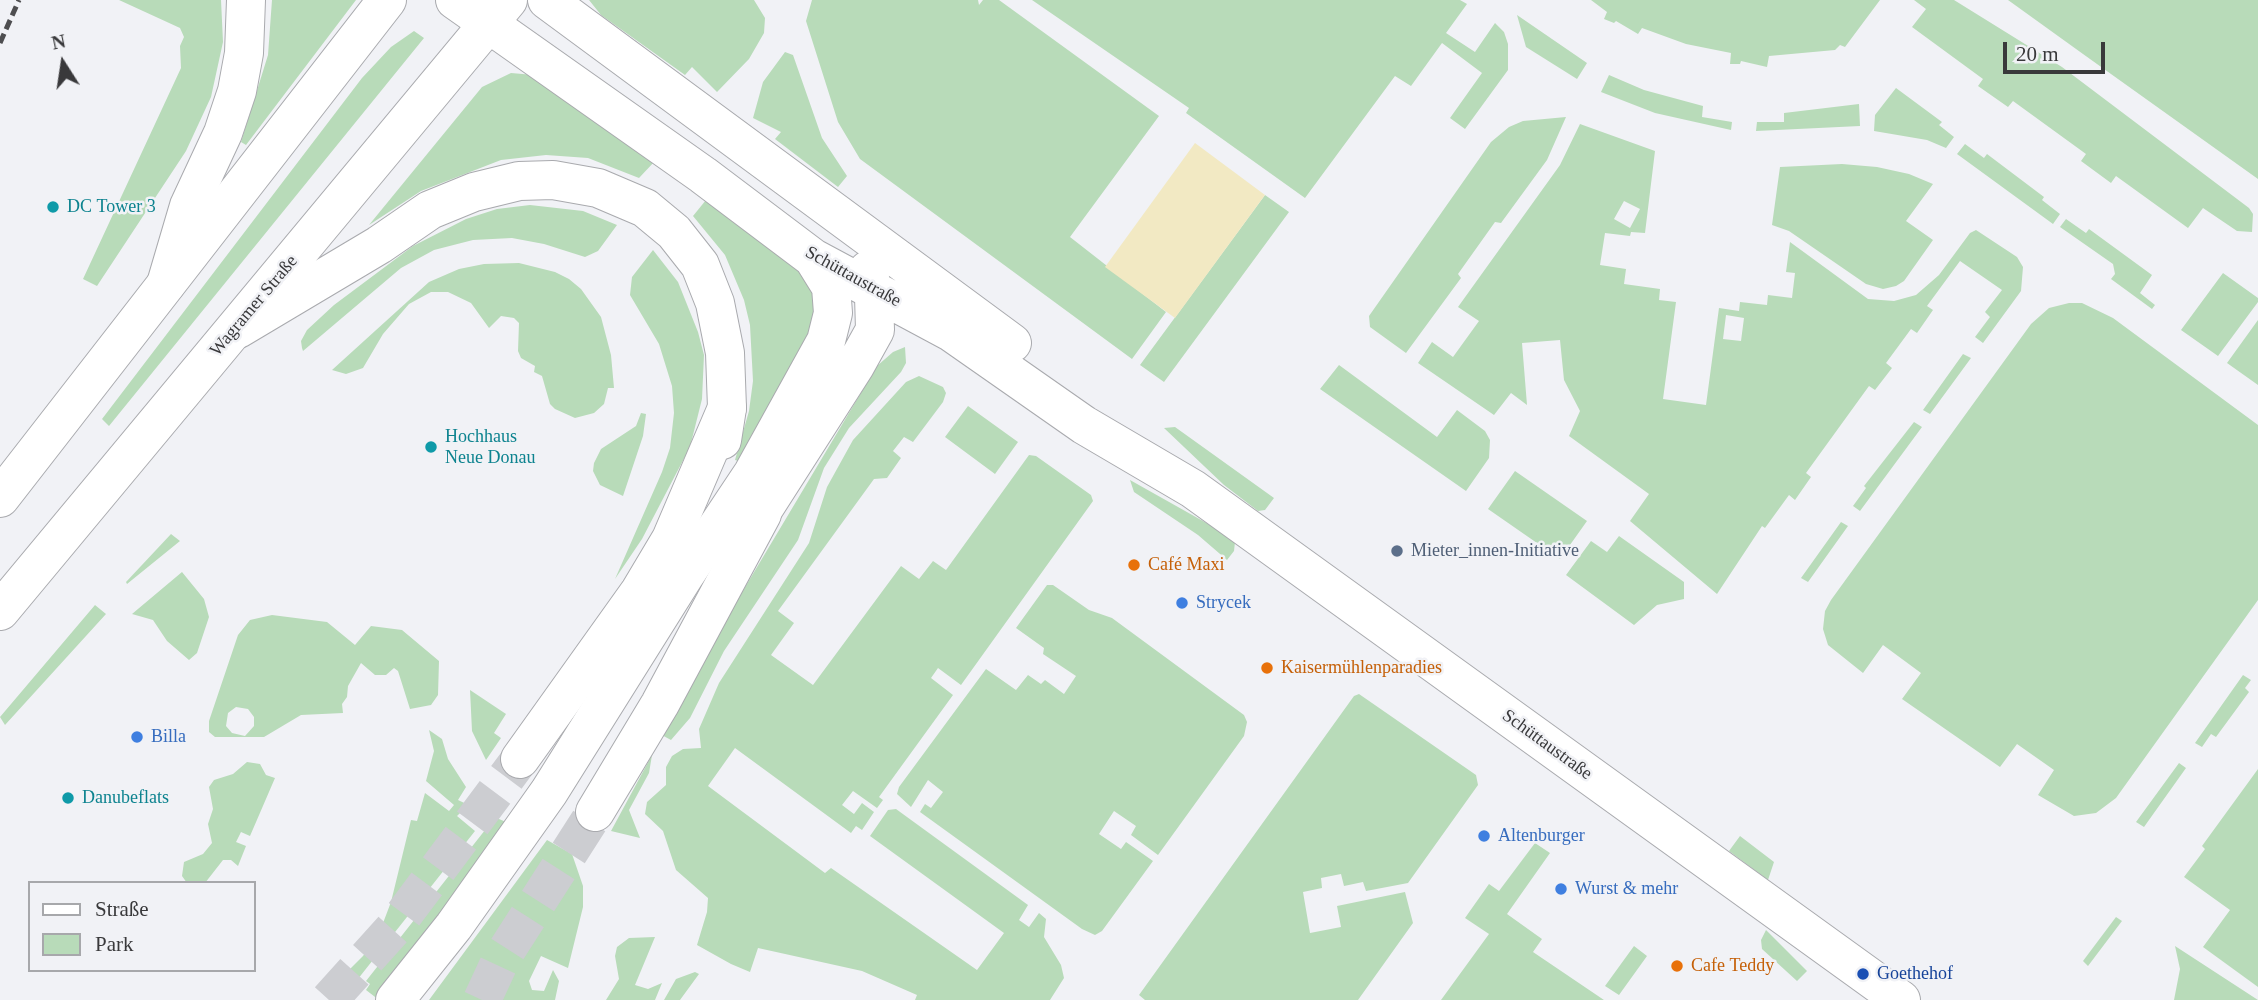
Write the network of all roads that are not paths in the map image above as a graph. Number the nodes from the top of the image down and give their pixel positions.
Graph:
1 (246, 0) edge
2 (387, 0) edge
3 (455, 0) edge
4 (547, 0) edge
5 (498, 12) edge
6 (843, 216) junction
7 (813, 258) junction
8 (166, 284) junction
9 (879, 297) junction
10 (943, 310) junction
11 (233, 331) junction
12 (826, 341) junction
13 (855, 366) junction
14 (727, 408) junction
15 (0, 498) edge
16 (762, 514) junction
17 (684, 575) junction
18 (0, 611) edge
19 (520, 759) tunnel mouth
20 (549, 792) junction
21 (595, 812) tunnel mouth
22 (395, 1000) edge
23 (1901, 1000) edge

1 - 8 main road
2 - 8 main road
3 - 5 main road, Schüttaustraße
4 - 6 main road, Schüttaustraße
5 - 7 main road, Schüttaustraße
5 - 11 main road, Wagramer Straße
6 - 9 main road
6 - 10 main road, Schüttaustraße
7 - 9 main road, Schüttaustraße
7 - 12 main road
8 - 15 main road
9 - 10 main road
9 - 12 main road
9 - 13 main road
10 - 13 main road
10 - 23 main road, Schüttaustraße
11 - 14 main road
11 - 18 main road, Wagramer Straße
12 - 17 main road
13 - 16 main road
14 - 17 main road
14 - 19 main road
16 - 20 main road
16 - 21 main road
17 - 20 main road
20 - 22 main road

